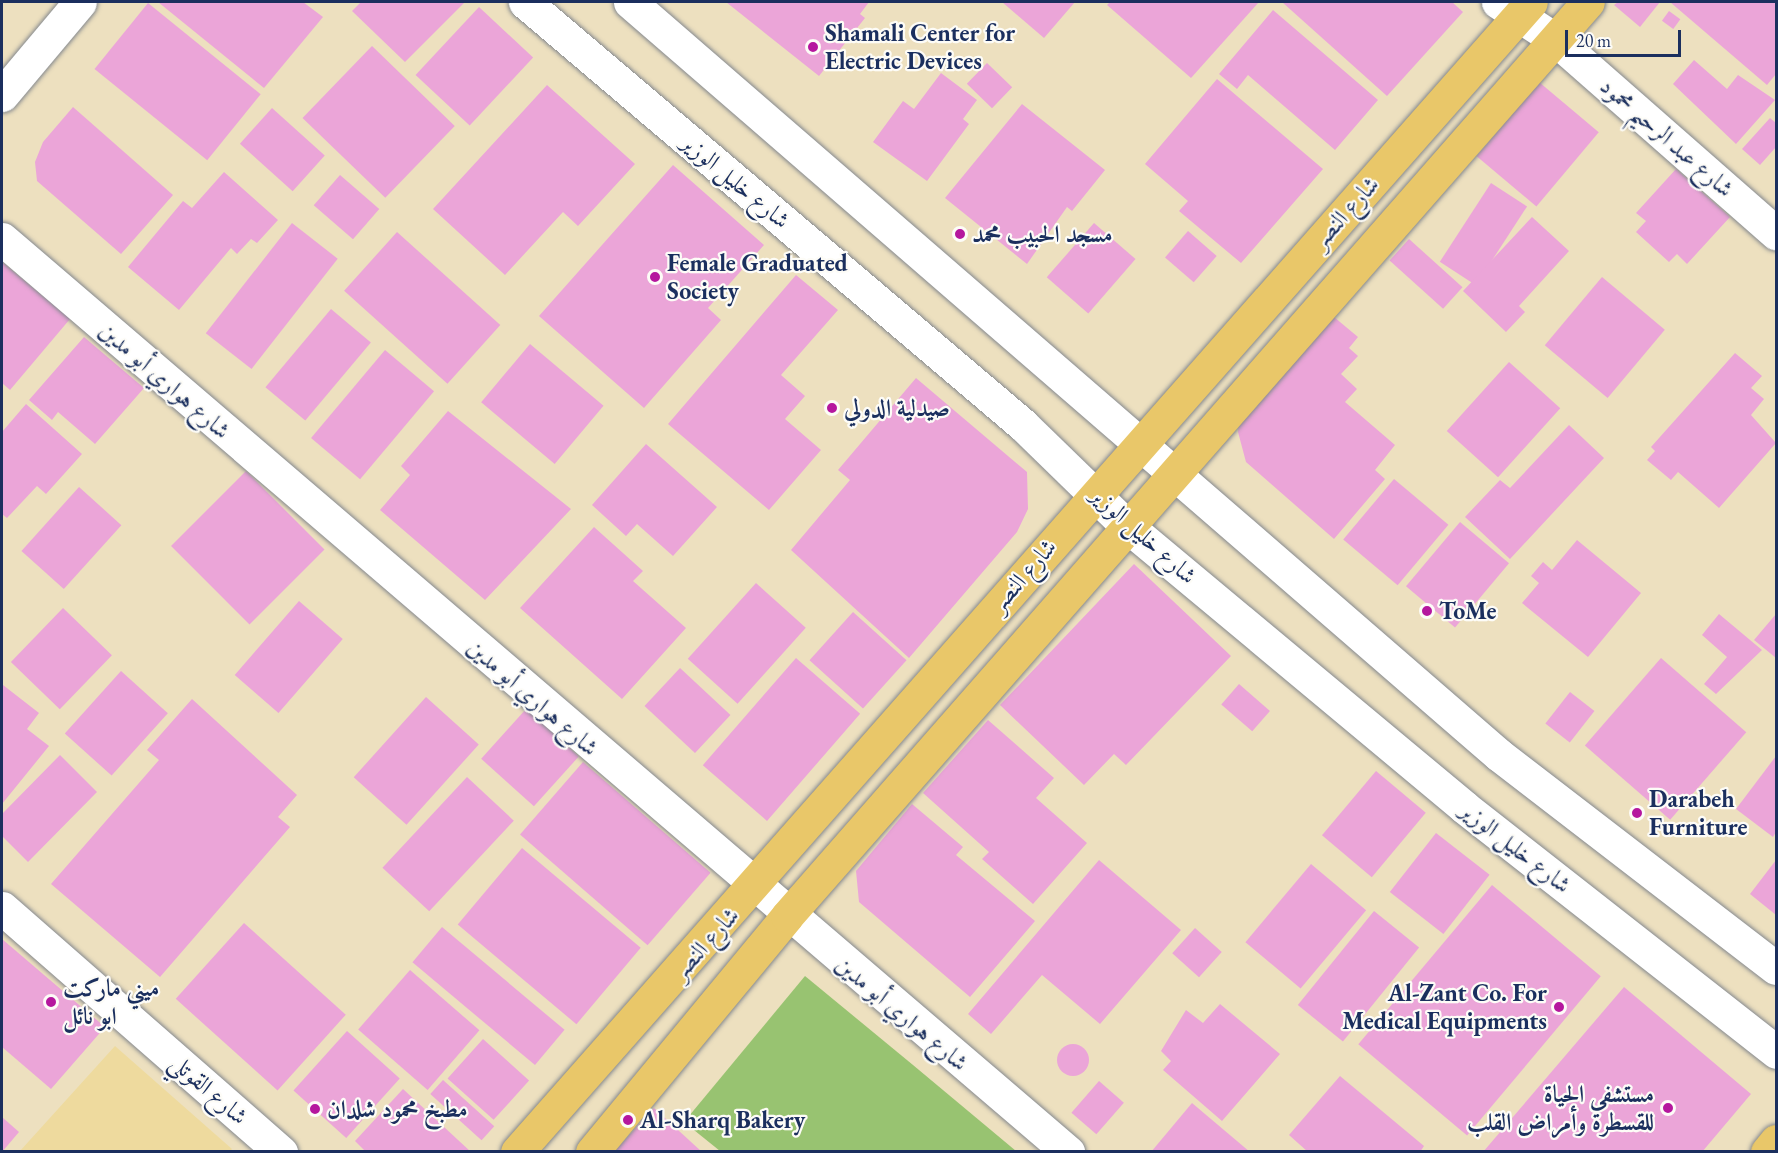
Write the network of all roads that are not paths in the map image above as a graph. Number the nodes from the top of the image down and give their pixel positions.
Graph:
1 (80, 2) edge
2 (525, 2) edge
3 (630, 2) edge
4 (1588, 2) edge
5 (1516, 7) edge
6 (1556, 40) junction
7 (2, 95) edge
8 (1776, 233) edge
9 (2, 239) edge
10 (1138, 444) junction
11 (1178, 475) junction
12 (1095, 491) junction
13 (1127, 525) junction
14 (754, 887) junction
15 (2, 908) edge
16 (787, 916) junction
17 (1776, 968) edge
18 (1776, 1052) edge
19 (1776, 1141) edge
20 (282, 1152) edge
21 (517, 1152) edge
22 (591, 1152) edge
23 (1068, 1152) edge
24 (1767, 1152) edge

1 - 7 street
2 - 12 street, شارع خليل الوزير
3 - 10 street
4 - 6 main road, شارع النصر
5 - 6 street, شارع عبد الرحيم محمود
5 - 10 main road, شارع النصر
6 - 8 street, شارع عبد الرحيم محمود
6 - 11 main road, شارع النصر
9 - 14 street, شارع هواري أبو مدين
10 - 11 street
10 - 12 main road, شارع النصر
11 - 13 main road, شارع النصر
11 - 17 street
12 - 13 street, شارع خليل الوزير
12 - 14 main road, شارع النصر
13 - 16 main road, شارع النصر
13 - 18 street, شارع خليل الوزير
14 - 16 street, شارع هواري أبو مدين
14 - 21 main road, شارع النصر
15 - 20 street, شارع القوتلي
16 - 22 main road, شارع النصر
16 - 23 street, شارع هواري أبو مدين
19 - 24 main road

